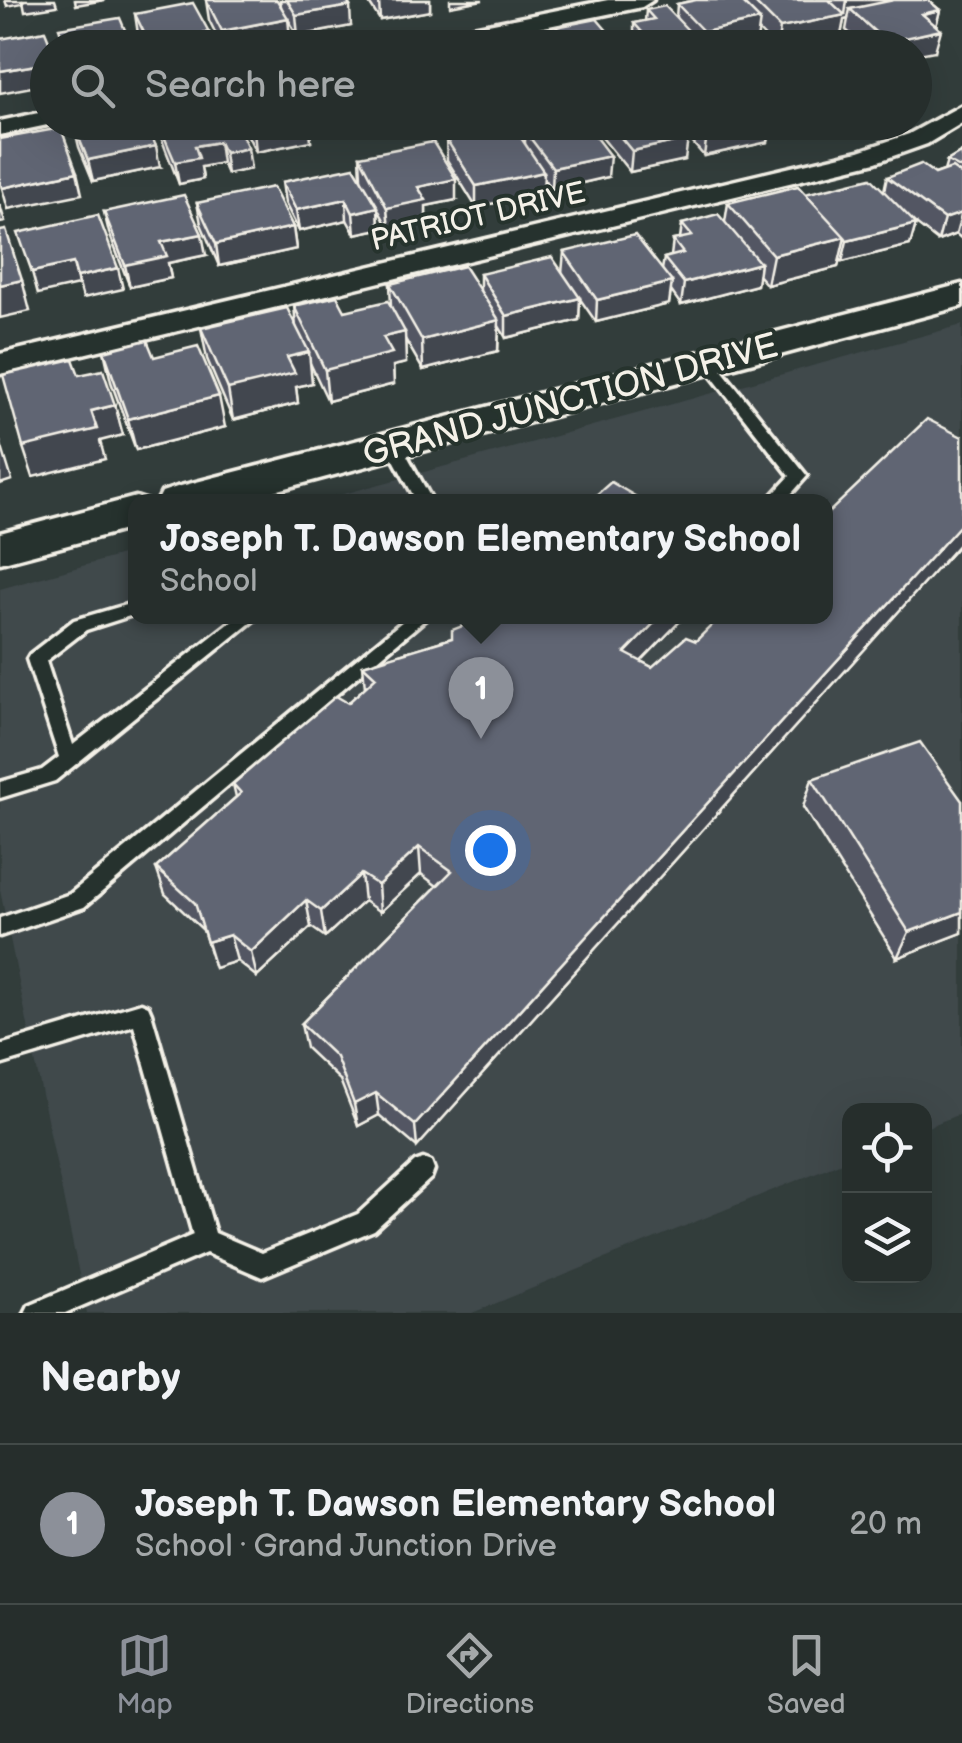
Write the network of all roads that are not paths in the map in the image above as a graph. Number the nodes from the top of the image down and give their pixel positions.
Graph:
1 (642, 0) edge
2 (493, 30) edge
3 (962, 112) edge
4 (30, 122) edge
5 (0, 128) edge
6 (932, 130) edge
7 (915, 140) edge
8 (962, 296) edge
9 (708, 362) junction
10 (0, 364) edge
11 (394, 445) junction
12 (207, 494) edge
13 (421, 494) edge
14 (782, 494) edge
15 (128, 514) edge
16 (0, 548) edge
17 (128, 610) edge
18 (241, 624) edge
19 (411, 624) edge
20 (69, 760) junction
21 (0, 790) edge
22 (0, 927) edge
23 (0, 1055) edge
24 (423, 1170) dead end
25 (206, 1241) junction
26 (37, 1313) edge

1 - 2 street
3 - 6 street, PATRIOT DRIVE
4 - 5 street
7 - 10 street, PATRIOT DRIVE
8 - 9 street, GRAND JUNCTION DRIVE
9 - 11 street, GRAND JUNCTION DRIVE
9 - 14 lane
11 - 12 street, GRAND JUNCTION DRIVE
11 - 13 lane
15 - 16 street
17 - 20 lane
18 - 20 lane
19 - 22 lane
20 - 21 lane
23 - 25 lane
24 - 25 lane
25 - 26 lane

